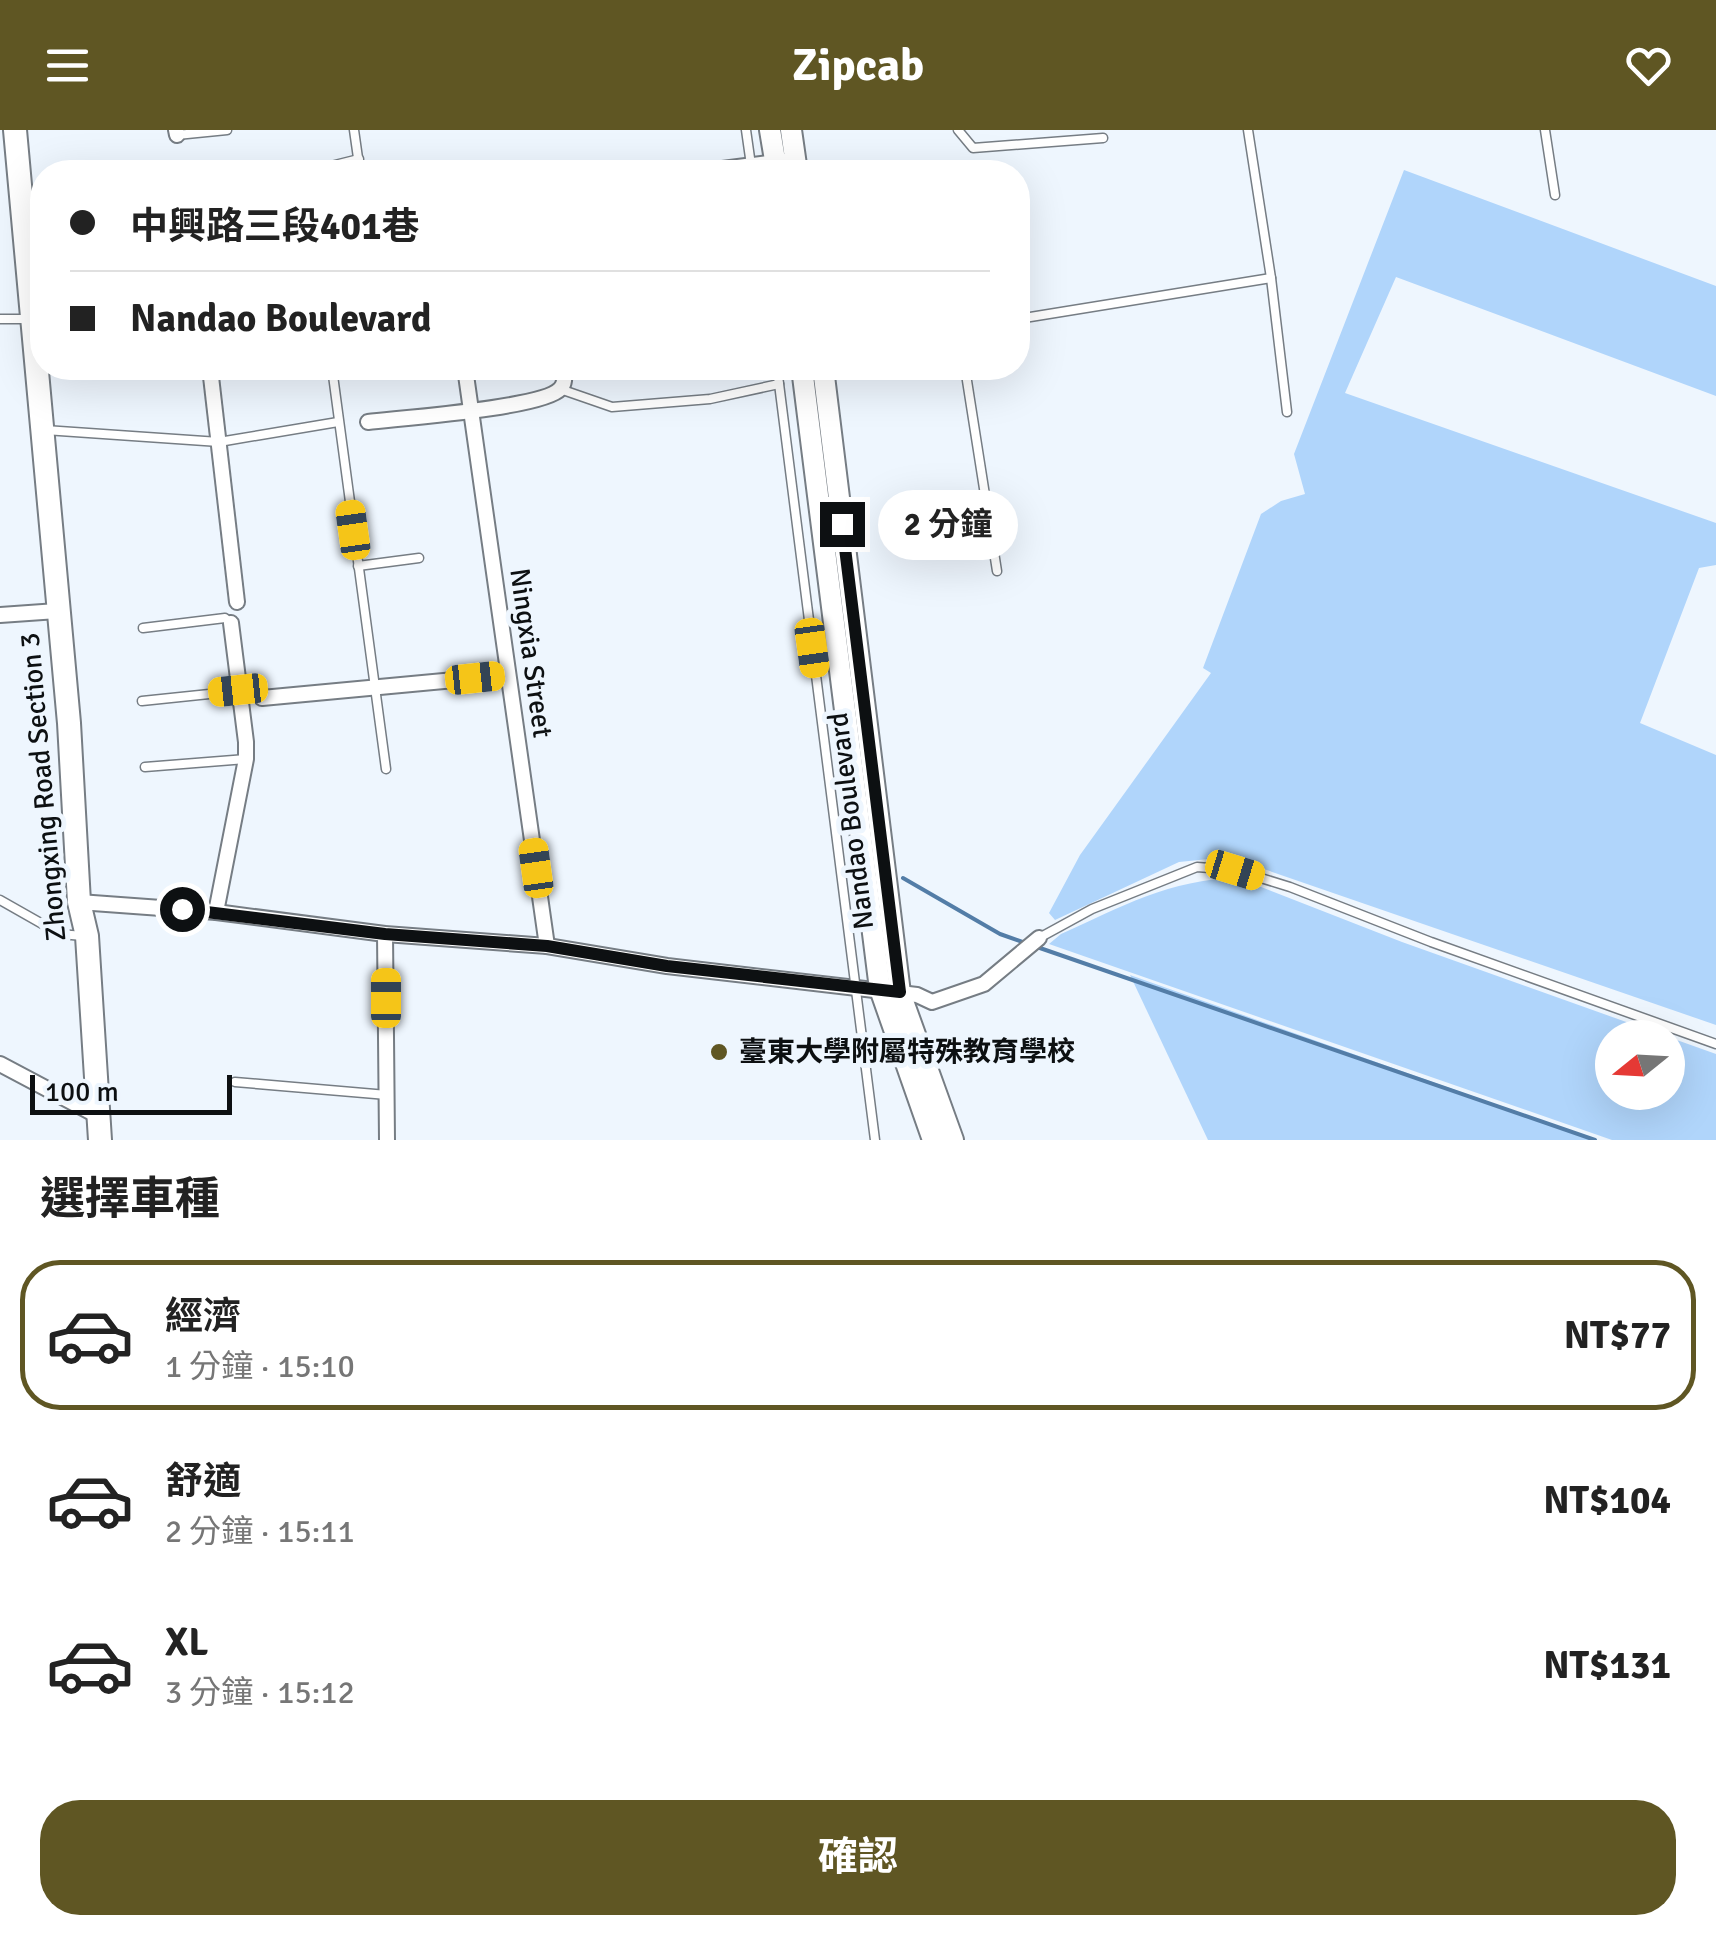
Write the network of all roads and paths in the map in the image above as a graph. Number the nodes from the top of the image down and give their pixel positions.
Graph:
1 (14, 130) edge
2 (227, 130) edge
3 (354, 130) edge
4 (746, 130) edge
5 (770, 130) edge
6 (791, 130) edge
7 (958, 130) edge
8 (1248, 130) edge
9 (1545, 130) edge
10 (176, 132) edge
11 (1104, 138) dead end
12 (358, 159) joint
13 (354, 160) edge
14 (750, 160) edge
15 (783, 160) edge
16 (787, 160) edge
17 (1555, 194) dead end
18 (1271, 278) junction
19 (30, 289) edge
20 (1030, 318) edge
21 (0, 319) edge
22 (30, 319) edge
23 (37, 380) edge
24 (211, 380) edge
25 (333, 380) edge
26 (467, 380) edge
27 (565, 380) edge
28 (778, 380) edge
29 (804, 380) edge
30 (824, 380) edge
31 (966, 380) edge
32 (779, 384) junction
33 (560, 390) junction
34 (471, 410) junction
35 (1286, 412) dead end
36 (338, 422) junction
37 (368, 422) dead end
38 (41, 429) junction
39 (219, 442) junction
40 (419, 558) dead end
41 (358, 566) junction
42 (997, 571) dead end
43 (238, 602) dead end
44 (57, 612) junction
45 (0, 615) edge
46 (231, 623) joint
47 (142, 628) dead end
48 (508, 675) junction
49 (374, 689) junction
50 (238, 690) junction
51 (262, 698) dead end
52 (142, 701) dead end
53 (246, 759) junction
54 (144, 767) dead end
55 (386, 769) dead end
56 (0, 900) edge
57 (79, 902) junction
58 (216, 912) junction
59 (385, 934) junction
60 (87, 936) junction
61 (1040, 938) joint
62 (547, 946) junction
63 (856, 987) junction
64 (890, 991) junction
65 (1716, 1044) edge
66 (0, 1064) edge
67 (235, 1082) dead end
68 (387, 1095) junction
69 (100, 1129) edge
70 (388, 1140) edge
71 (875, 1140) edge
72 (933, 1140) edge
73 (953, 1140) edge

1 - 19 main road, Zhongxing Road Section 3
2 - 10 lane
3 - 12 lane
4 - 14 lane
5 - 15 street
6 - 16 street
7 - 11 lane
8 - 18 lane
9 - 17 lane
12 - 13 lane
18 - 20 lane
18 - 35 lane
21 - 22 lane
23 - 38 main road, Zhongxing Road Section 3
24 - 39 street
25 - 36 lane
26 - 34 street, Ningxia Street
27 - 33 street
28 - 32 lane
29 - 64 street, Nandao Boulevard
30 - 64 street, Nandao Boulevard
31 - 42 lane
32 - 33 lane
32 - 63 lane
33 - 34 street
34 - 37 street
34 - 48 street, Ningxia Street
36 - 39 lane
36 - 41 lane
38 - 39 lane
38 - 44 main road, Zhongxing Road Section 3
39 - 43 street
40 - 41 lane
41 - 49 lane
44 - 45 street
44 - 57 main road, Zhongxing Road Section 3
46 - 47 lane
46 - 50 street
48 - 49 street
48 - 62 street, Ningxia Street
49 - 51 street
49 - 55 lane
50 - 52 lane
50 - 53 street
53 - 54 lane
53 - 58 street
56 - 60 lane
57 - 58 street
57 - 60 main road, Zhongxing Road Section 3
58 - 59 street
59 - 62 street
59 - 68 street
60 - 69 main road, Zhongxing Road Section 3
61 - 64 street
61 - 65 lane
62 - 63 street
63 - 64 street
63 - 71 lane
64 - 72 street, Nandao Boulevard
64 - 73 street, Nandao Boulevard
66 - 69 street
67 - 68 lane
68 - 70 street

